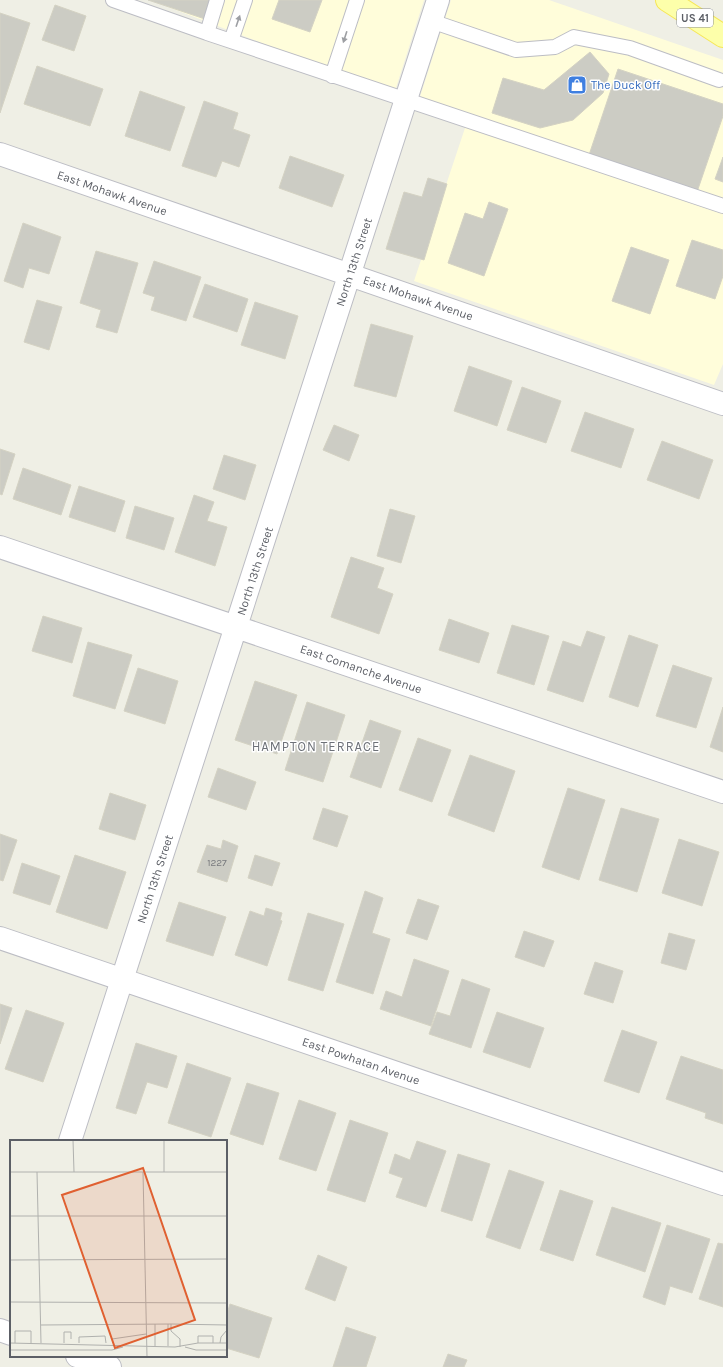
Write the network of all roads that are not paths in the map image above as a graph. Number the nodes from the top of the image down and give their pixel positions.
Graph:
1 (113, 0) edge
2 (217, 0) edge
3 (245, 0) edge
4 (357, 0) edge
5 (438, 0) edge
6 (667, 0) edge
7 (431, 21) junction
8 (207, 33) junction
9 (723, 36) edge
10 (230, 42) junction
11 (332, 76) junction
12 (719, 80) dead end
13 (406, 100) junction
14 (0, 154) edge
15 (723, 206) edge
16 (350, 274) junction
17 (723, 404) edge
18 (0, 547) edge
19 (236, 627) junction
20 (723, 792) edge
21 (0, 938) edge
22 (122, 980) junction
23 (70, 1140) edge
24 (723, 1184) edge
25 (80, 1357) edge
26 (110, 1367) edge

1 - 8 lane
2 - 8 lane
10 -> 3 lane
4 -> 11 lane
5 - 7 street, North 13th Street
6 - 9 main road, US 41
7 - 12 lane
7 - 13 street, North 13th Street
8 - 10 lane
10 - 11 lane
11 - 13 lane
13 - 15 lane
13 - 16 street, North 13th Street
14 - 16 street, East Mohawk Avenue
16 - 17 street, East Mohawk Avenue
16 - 19 street, North 13th Street
18 - 19 street, East Comanche Avenue
19 - 20 street, East Comanche Avenue
19 - 22 street, North 13th Street
21 - 22 street, East Powhatan Avenue
22 - 23 street, North 13th Street
22 - 24 street, East Powhatan Avenue
25 - 26 street

